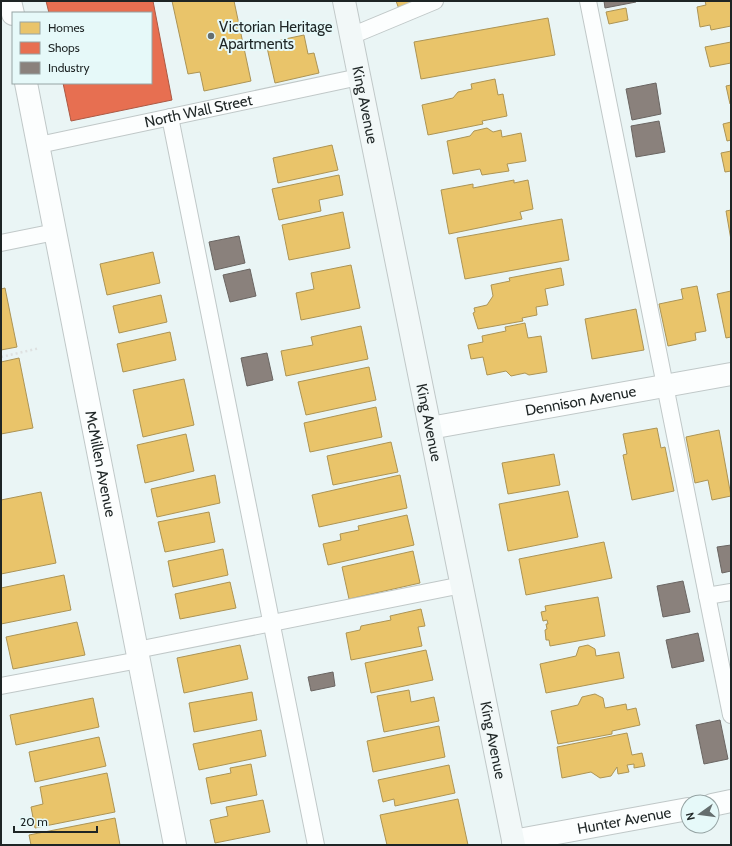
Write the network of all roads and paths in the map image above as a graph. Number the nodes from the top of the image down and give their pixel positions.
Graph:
1 (10, 1) edge
2 (344, 1) edge
3 (435, 1) edge
4 (588, 1) edge
5 (13, 12) edge
6 (351, 36) junction
7 (359, 77) junction
8 (26, 84) edge
9 (170, 117) junction
10 (39, 146) junction
11 (55, 232) junction
12 (1, 243) edge
13 (40, 348) dead end
14 (1, 357) edge
15 (731, 374) edge
16 (665, 386) junction
17 (430, 428) junction
18 (462, 585) junction
19 (731, 592) edge
20 (707, 596) junction
21 (272, 623) junction
22 (138, 655) junction
23 (1, 686) edge
24 (731, 714) edge
25 (731, 801) edge
26 (720, 803) edge
27 (680, 811) edge
28 (513, 843) edge
29 (175, 845) edge
30 (316, 845) edge

1 - 5 street
2 - 6 street, King Avenue
3 - 6 lane
4 - 16 lane
6 - 7 street, King Avenue
7 - 9 lane, North Wall Street
7 - 17 street, King Avenue
8 - 10 street, McMillen Avenue
9 - 10 lane, North Wall Street
9 - 21 lane
10 - 11 street, McMillen Avenue
11 - 12 lane
11 - 22 street, McMillen Avenue
13 - 14 path
15 - 16 street, Dennison Avenue
16 - 17 street, Dennison Avenue
16 - 20 lane
17 - 18 street, King Avenue
18 - 21 lane
18 - 28 street, King Avenue
19 - 20 lane
20 - 24 lane
21 - 22 lane
21 - 30 lane
22 - 23 lane
22 - 29 street, McMillen Avenue
25 - 26 street
27 - 28 street, Hunter Avenue

